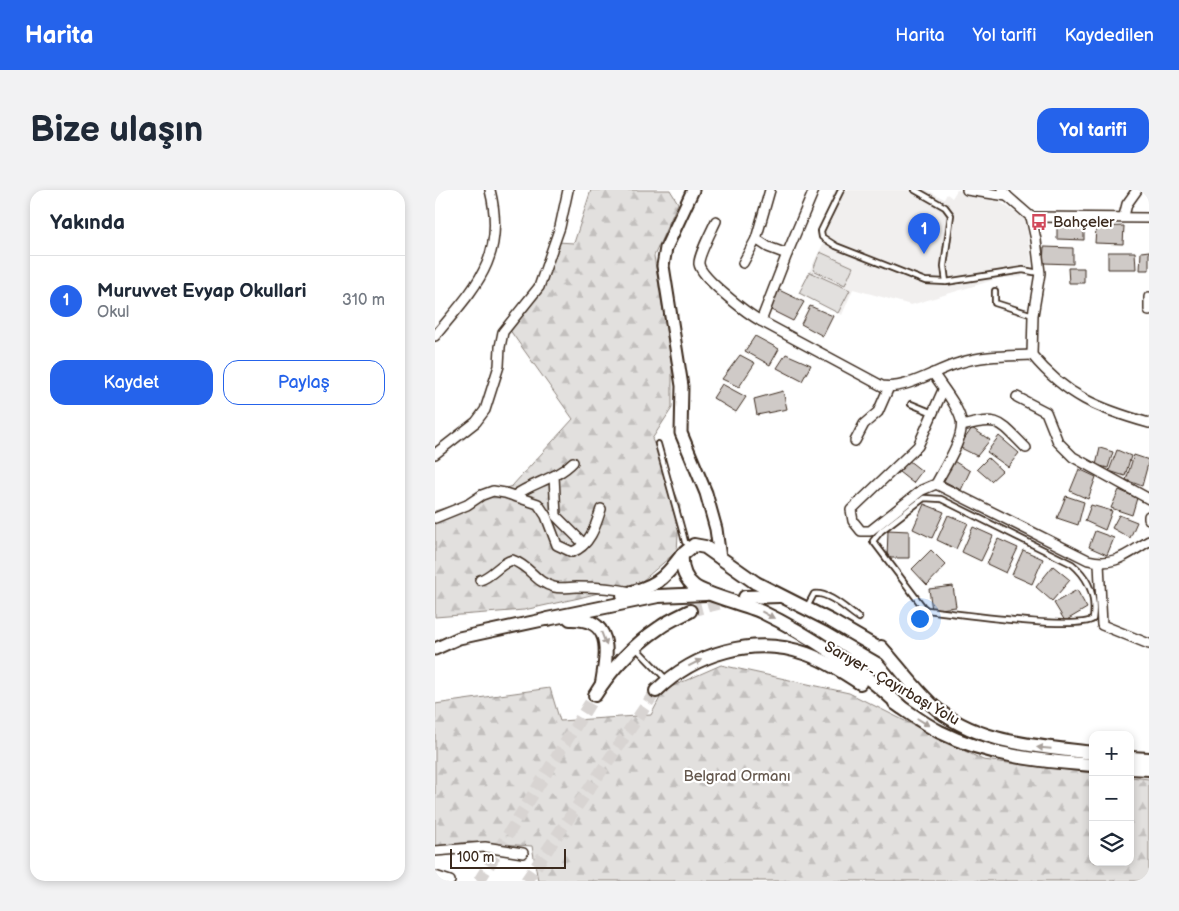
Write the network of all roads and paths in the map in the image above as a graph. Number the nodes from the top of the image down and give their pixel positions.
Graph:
1 (490, 190) edge
2 (568, 190) edge
3 (693, 190) edge
4 (770, 190) edge
5 (814, 190) edge
6 (841, 190) edge
7 (915, 190) edge
8 (967, 190) edge
9 (1137, 190) edge
10 (1005, 193) edge
11 (1124, 216) junction
12 (1031, 217) junction
13 (1149, 218) edge
14 (716, 221) dead end
15 (756, 239) junction
16 (787, 254) junction
17 (743, 263) dead end
18 (1041, 273) junction
19 (946, 282) junction
20 (995, 291) dead end
21 (1149, 297) edge
22 (1149, 310) edge
23 (1033, 315) junction
24 (761, 321) junction
25 (435, 336) edge
26 (1032, 355) junction
27 (933, 372) junction
28 (889, 387) junction
29 (943, 390) junction
30 (1017, 397) dead end
31 (911, 404) dead end
32 (933, 413) junction
33 (1149, 423) edge
34 (962, 426) junction
35 (855, 441) dead end
36 (658, 444) dead end
37 (1026, 448) dead end
38 (435, 454) edge
39 (573, 462) dead end
40 (554, 476) junction
41 (936, 484) junction
42 (514, 496) junction
43 (1149, 499) edge
44 (601, 509) dead end
45 (1002, 517) junction
46 (435, 518) edge
47 (998, 527) junction
48 (1149, 541) edge
49 (584, 544) junction
50 (686, 551) junction
51 (720, 558) junction
52 (1099, 563) junction
53 (480, 580) dead end
54 (632, 592) junction
55 (782, 596) junction
56 (723, 597) junction
57 (745, 597) tunnel mouth
58 (806, 608) junction
59 (690, 611) tunnel mouth
60 (859, 618) dead end
61 (547, 619) junction
62 (1149, 644) edge
63 (636, 648) junction
64 (435, 649) edge
65 (667, 680) junction
66 (602, 683) junction
67 (656, 691) tunnel mouth
68 (595, 695) tunnel mouth
69 (901, 707) junction
70 (1089, 753) edge
71 (1134, 758) edge
72 (1149, 759) edge
73 (1089, 765) edge
74 (1134, 768) edge
75 (1149, 769) edge
76 (435, 851) edge
77 (523, 853) dead end
78 (435, 876) edge
79 (450, 881) edge

1 - 25 street
2 - 38 street
3 - 51 street
4 - 15 street
5 - 16 street
6 - 19 lane
7 - 19 lane
8 - 10 street
9 - 11 street
10 - 12 street
11 - 12 street
11 - 13 street
12 - 18 street
14 - 24 street
15 - 16 street
15 - 17 street
16 - 24 street
18 - 19 lane
18 - 23 street
20 - 23 lane
21 - 22 street
23 - 26 street
24 - 28 street
26 - 27 street
26 - 33 street
27 - 28 street
27 - 29 street
28 - 35 street
29 - 32 street
29 - 34 street
30 - 43 street
31 - 32 lane
32 - 41 street
34 - 37 street
34 - 41 street
36 - 50 lane
39 - 40 street
40 - 42 street
40 - 49 street
41 - 45 street
42 - 46 street
42 - 49 street
44 - 49 street
45 - 47 lane
45 - 52 street
47 - 47 lane
48 - 52 street
50 - 51 main road
50 - 54 main road
50 - 56 main road
51 - 55 main road
52 - 62 street
53 - 54 street
54 - 61 main road
55 - 57 main road
55 - 58 main road
56 - 61 main road
56 -> 69 main road
58 - 60 lane
70 -> 58 main road
59 - 63 main road
61 - 64 street
61 -> 66 main road
63 - 65 lane
63 - 66 main road
65 - 67 main road, Sarıyer - Çayırbaşı Yolu
65 -> 69 main road, Sarıyer - Çayırbaşı Yolu
66 - 68 main road
69 -> 73 main road, Sarıyer - Çayırbaşı Yolu
71 - 72 main road
74 - 75 main road
76 - 77 street
78 - 79 street

